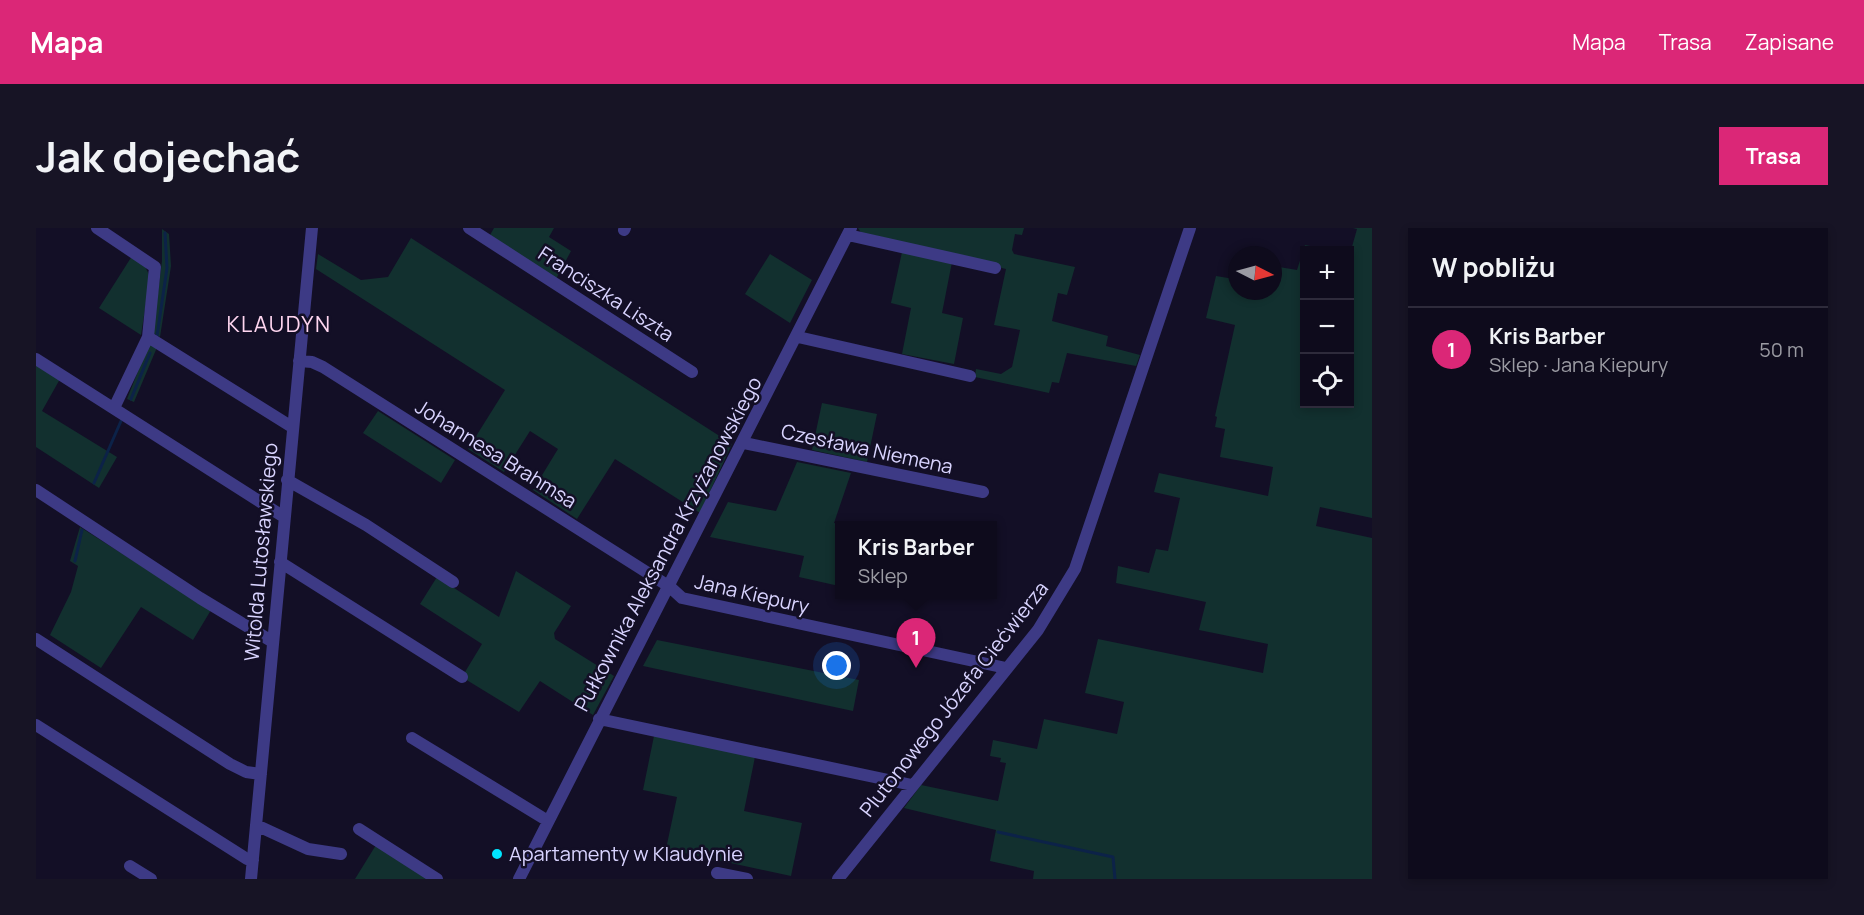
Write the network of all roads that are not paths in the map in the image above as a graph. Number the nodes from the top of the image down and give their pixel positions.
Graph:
1 (97, 228) edge
2 (312, 228) edge
3 (469, 228) edge
4 (1190, 228) edge
5 (850, 231) edge
6 (995, 268) dead end
7 (148, 337) junction
8 (798, 337) junction
9 (36, 359) edge
10 (299, 361) junction
11 (692, 372) dead end
12 (970, 376) dead end
13 (114, 408) junction
14 (292, 427) junction
15 (744, 443) junction
16 (287, 480) junction
17 (36, 490) edge
18 (982, 492) dead end
19 (284, 517) junction
20 (280, 562) junction
21 (453, 582) dead end
22 (670, 587) junction
23 (36, 639) edge
24 (273, 642) junction
25 (1006, 668) junction
26 (462, 677) dead end
27 (598, 719) junction
28 (36, 725) edge
29 (412, 738) dead end
30 (261, 774) junction
31 (912, 785) junction
32 (548, 820) junction
33 (256, 825) junction
34 (359, 829) dead end
35 (341, 854) dead end
36 (253, 860) junction
37 (130, 866) dead end
38 (717, 873) dead end
39 (151, 879) edge
40 (251, 879) edge
41 (437, 879) edge
42 (519, 879) edge
43 (747, 879) edge
44 (838, 879) edge

1 - 7 street
2 - 10 street, Witolda Lutosławskiego
3 - 11 street, Franciszka Liszta
4 - 25 street, Plutonowego Józefa Ciećwierza
5 - 6 street
5 - 8 street, Pułkownika Aleksandra Krzyżanowskiego
7 - 13 street
7 - 14 street
8 - 12 street
8 - 15 street, Pułkownika Aleksandra Krzyżanowskiego
9 - 13 street
10 - 14 street, Witolda Lutosławskiego
10 - 22 street, Johannesa Brahmsa
13 - 19 street
14 - 16 street, Witolda Lutosławskiego
15 - 18 street, Czesława Niemena
15 - 22 street, Pułkownika Aleksandra Krzyżanowskiego
16 - 19 street, Witolda Lutosławskiego
16 - 21 street
17 - 24 street
19 - 20 street, Witolda Lutosławskiego
20 - 24 street, Witolda Lutosławskiego
20 - 26 street
22 - 25 street, Jana Kiepury
22 - 27 street, Pułkownika Aleksandra Krzyżanowskiego
23 - 30 street
24 - 30 street, Witolda Lutosławskiego
25 - 31 street, Plutonowego Józefa Ciećwierza
27 - 31 street
27 - 32 street, Pułkownika Aleksandra Krzyżanowskiego
28 - 36 street
29 - 32 street
30 - 33 street, Witolda Lutosławskiego
31 - 44 street, Plutonowego Józefa Ciećwierza
32 - 42 street, Pułkownika Aleksandra Krzyżanowskiego
33 - 35 street
33 - 36 street, Witolda Lutosławskiego
34 - 41 street
36 - 40 street, Witolda Lutosławskiego
37 - 39 street
38 - 43 street

